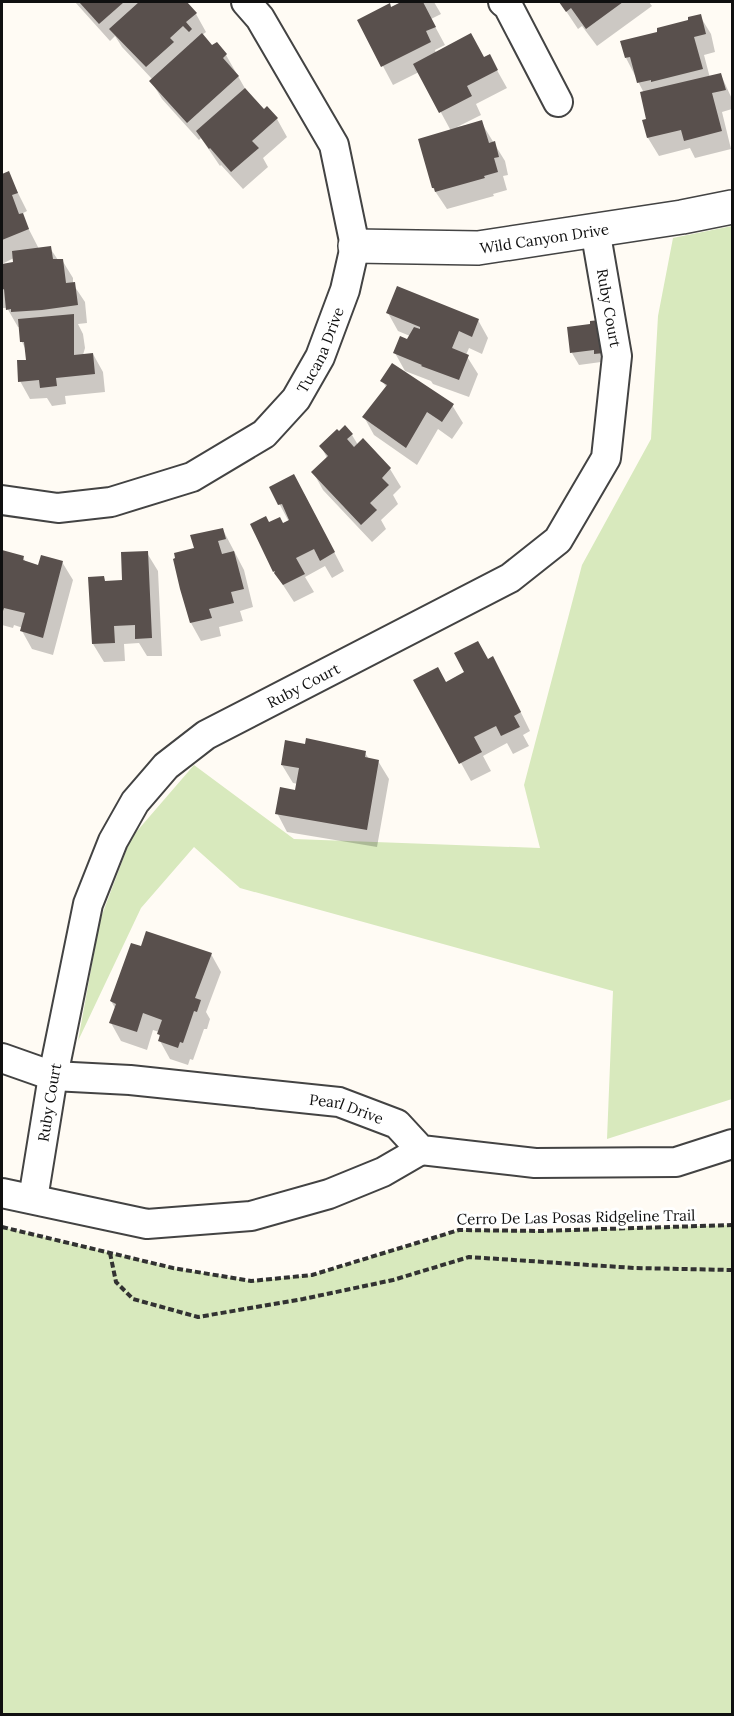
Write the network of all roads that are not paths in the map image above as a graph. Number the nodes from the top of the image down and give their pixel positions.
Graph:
1 (246, 2) edge
2 (503, 2) edge
3 (558, 102) dead end
4 (732, 207) edge
5 (595, 229) junction
6 (355, 246) junction
7 (2, 500) edge
8 (2, 1059) edge
9 (53, 1076) junction
10 (732, 1144) edge
11 (421, 1149) junction
12 (2, 1193) edge
13 (33, 1199) junction

1 - 6 street, Tucana Drive
2 - 3 street
4 - 5 street, Wild Canyon Drive
5 - 6 street, Wild Canyon Drive
5 - 9 street, Ruby Court
6 - 7 street, Tucana Drive
8 - 9 street, Pearl Drive
9 - 11 street, Pearl Drive
9 - 13 street, Ruby Court
10 - 11 street
11 - 13 street
12 - 13 street

